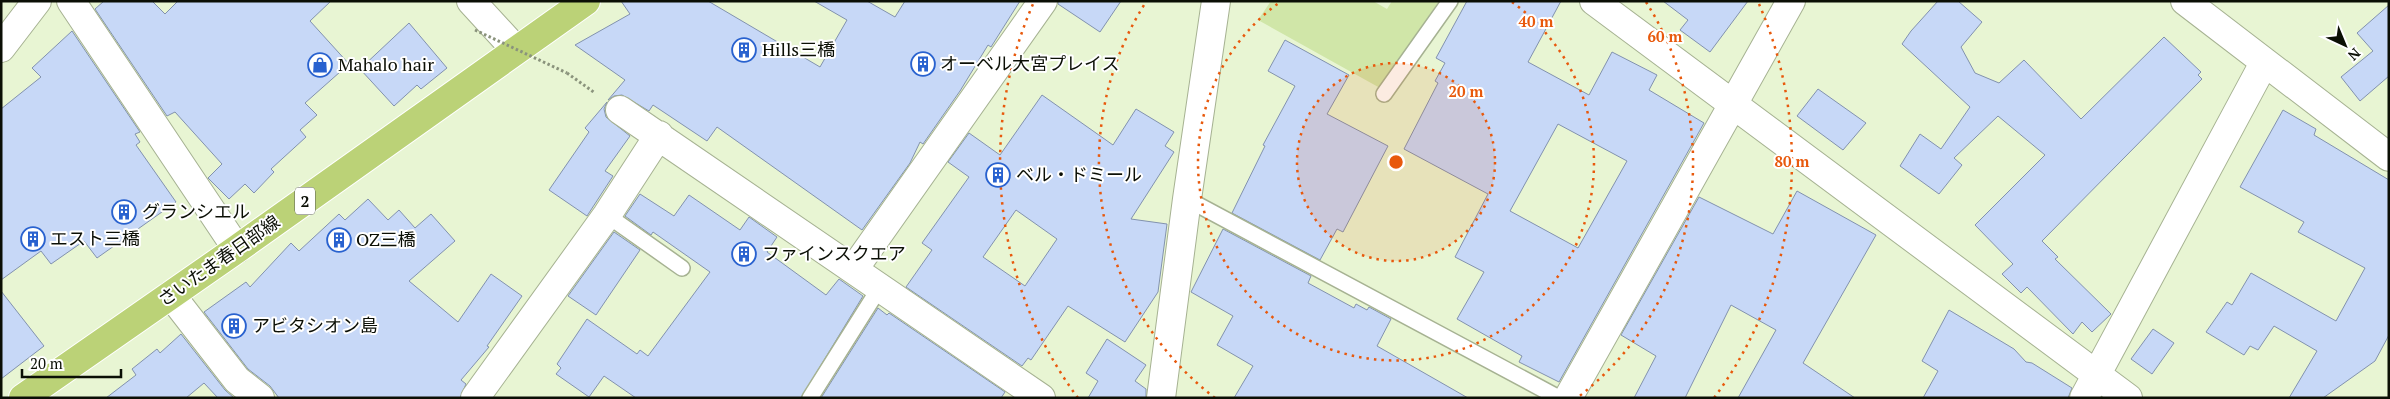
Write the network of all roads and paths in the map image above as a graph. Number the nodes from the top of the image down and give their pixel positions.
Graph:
1 (37, 1) edge
2 (71, 1) edge
3 (471, 1) edge
4 (586, 1) edge
5 (1043, 1) edge
6 (1216, 1) edge
7 (1450, 1) edge
8 (1594, 1) edge
9 (1791, 1) edge
10 (2185, 1) edge
11 (475, 30) dead end
12 (1, 48) edge
13 (516, 50) junction
14 (2264, 63) junction
15 (567, 73) dead end
16 (1384, 94) dead end
17 (1734, 104) junction
18 (620, 110) dead end
19 (659, 135) junction
20 (2389, 157) edge
21 (1187, 199) junction
22 (607, 215) junction
23 (237, 249) junction
24 (682, 268) dead end
25 (854, 269) junction
26 (880, 287) junction
27 (170, 294) junction
28 (2090, 386) edge
29 (1032, 395) edge
30 (23, 398) edge
31 (260, 398) edge
32 (475, 398) edge
33 (810, 398) edge
34 (1162, 398) edge
35 (1559, 398) edge
36 (1568, 398) edge
37 (2128, 398) edge

1 - 12 street
2 - 23 street
3 - 13 street
4 - 13 main road, さいたま春日部線 / 2
5 - 25 street
6 - 21 street
7 - 16 lane
8 - 17 street
9 - 17 street
10 - 14 street
11 - 15 path, bridge
13 - 23 main road, さいたま春日部線 / 2
14 - 20 street
14 - 28 street
17 - 28 street
17 - 36 street
18 - 19 street
19 - 22 street
19 - 25 street
21 - 34 street
21 - 35 lane
22 - 24 lane
22 - 32 street
23 - 27 main road, さいたま春日部線 / 2
25 - 26 street
26 - 29 street
26 - 33 lane
27 - 30 main road, さいたま春日部線 / 2
27 - 31 street
28 - 37 street

